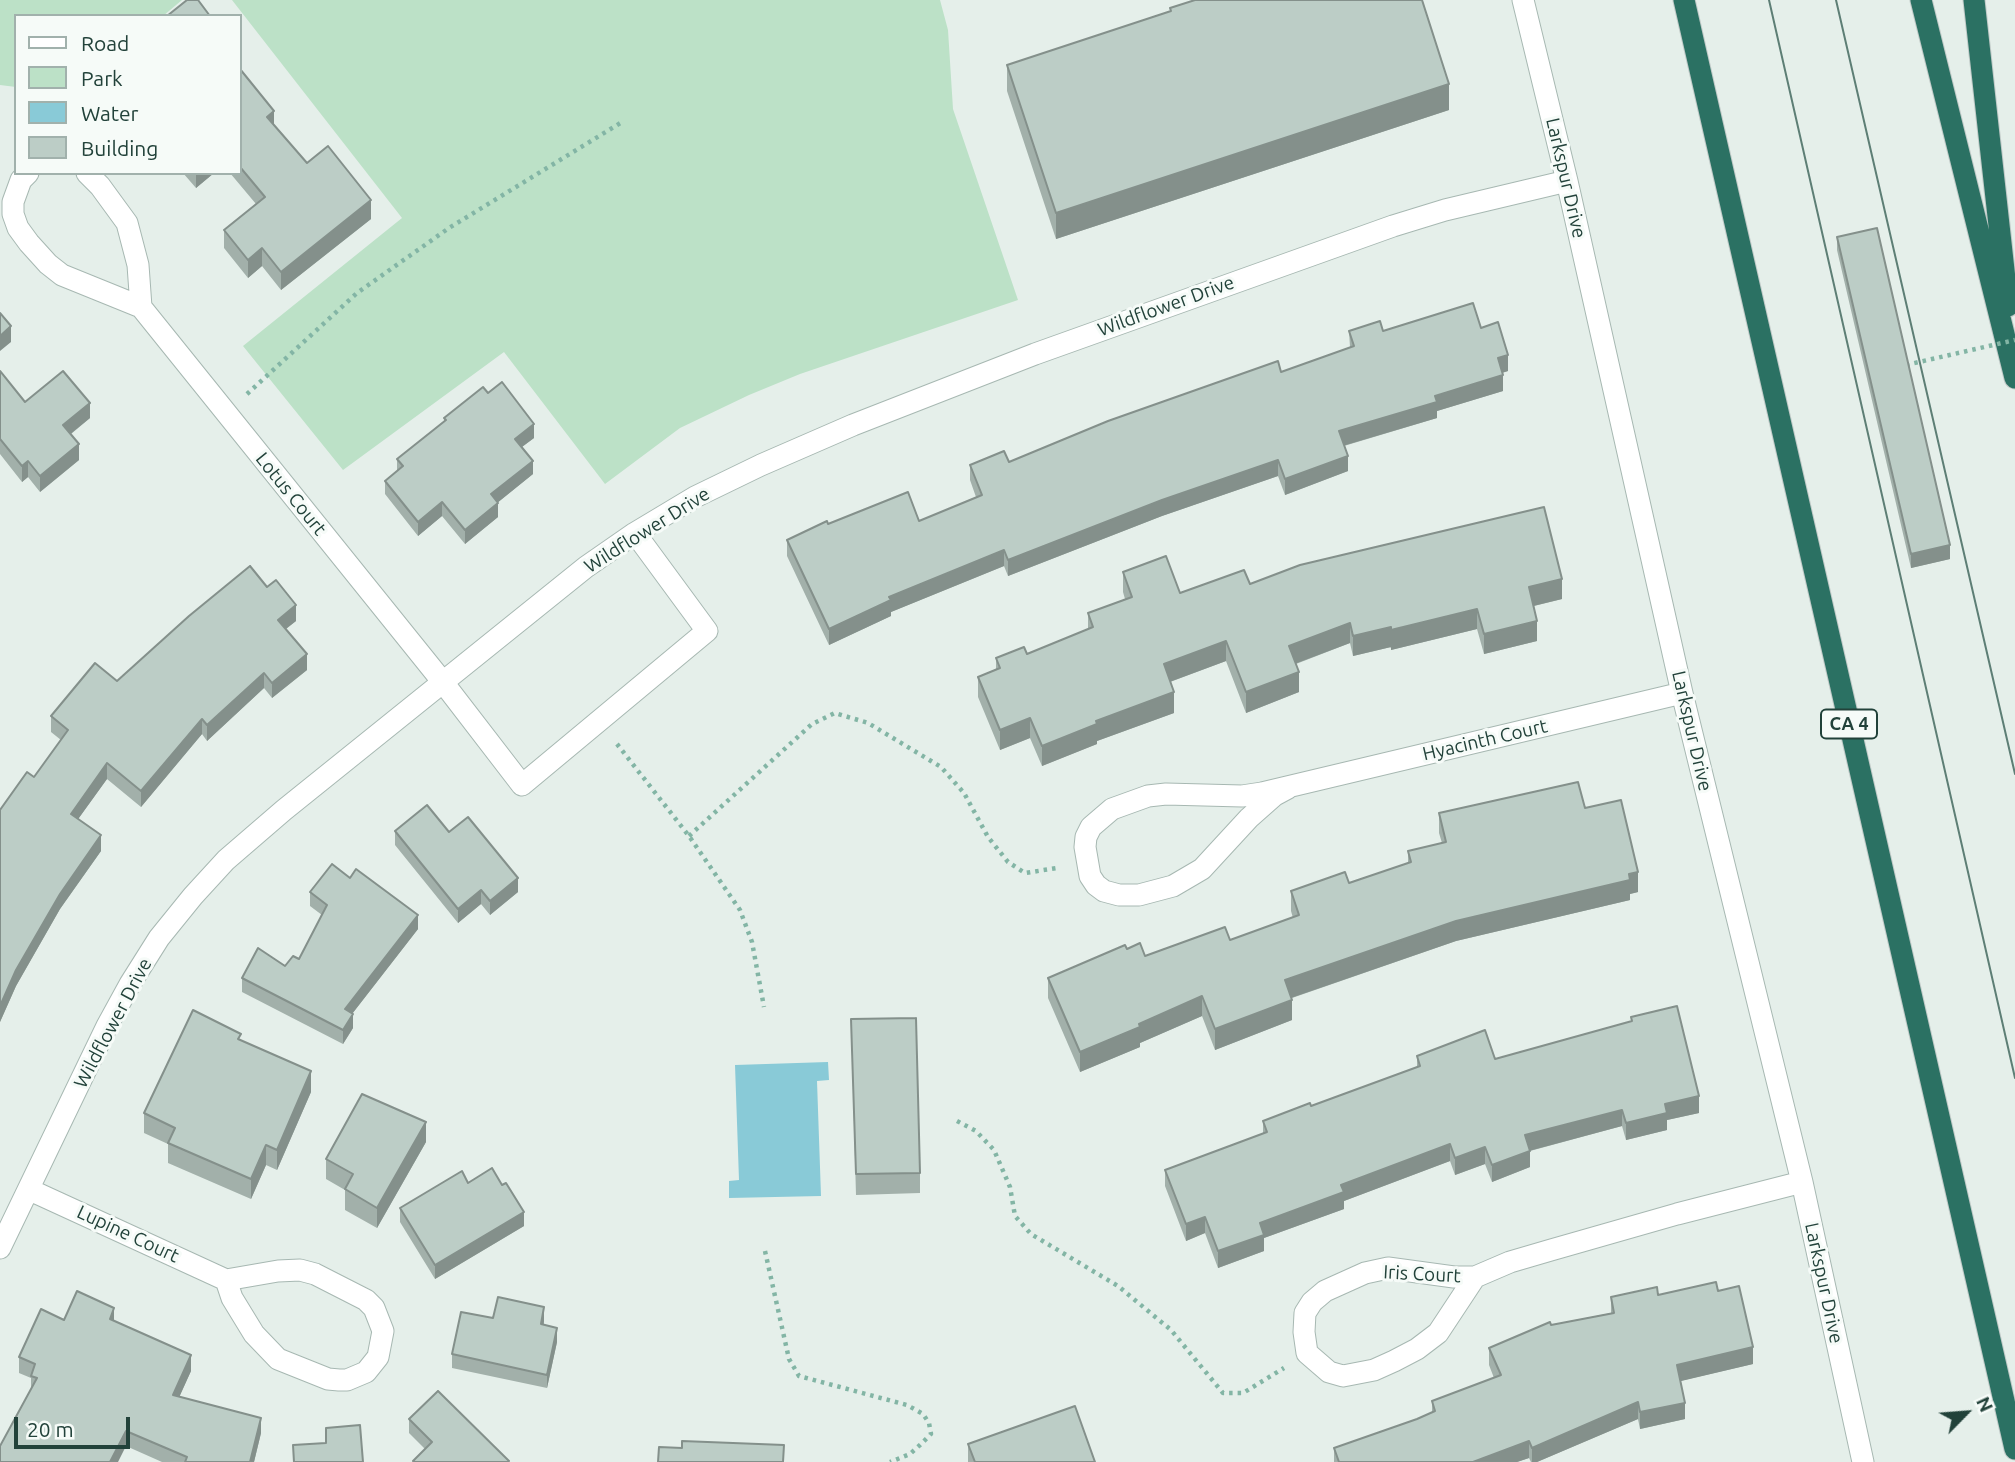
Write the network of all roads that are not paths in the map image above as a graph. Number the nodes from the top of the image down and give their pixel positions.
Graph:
1 (1523, 0) edge
2 (1684, 0) edge
3 (1921, 0) edge
4 (1974, 0) edge
5 (26, 175) edge
6 (89, 175) edge
7 (1567, 181) junction
8 (141, 307) junction
9 (2015, 368) edge
10 (2015, 379) edge
11 (635, 533) junction
12 (442, 681) junction
13 (1682, 693) junction
14 (1288, 788) junction
15 (1802, 1182) junction
16 (30, 1190) junction
17 (0, 1248) edge
18 (1475, 1277) junction
19 (226, 1280) junction
20 (2015, 1449) edge
21 (1863, 1462) edge

1 - 7 street, Larkspur Drive
2 - 20 highway, CA 4
3 - 10 highway
4 - 9 highway
5 - 8 street, Lotus Court
6 - 8 street
7 - 11 street, Wildflower Drive
7 - 13 street, Larkspur Drive
8 - 12 street, Lotus Court
11 - 12 street, Wildflower Drive
11 - 12 street, Lotus Court
12 - 16 street, Wildflower Drive
13 - 14 street, Hyacinth Court
13 - 15 street, Larkspur Drive
14 - 14 street, Hyacinth Court
15 - 18 street, Iris Court
15 - 21 street, Larkspur Drive
16 - 17 street, Wildflower Drive
16 - 19 street, Lupine Court
18 - 18 street, Iris Court
19 - 19 street

